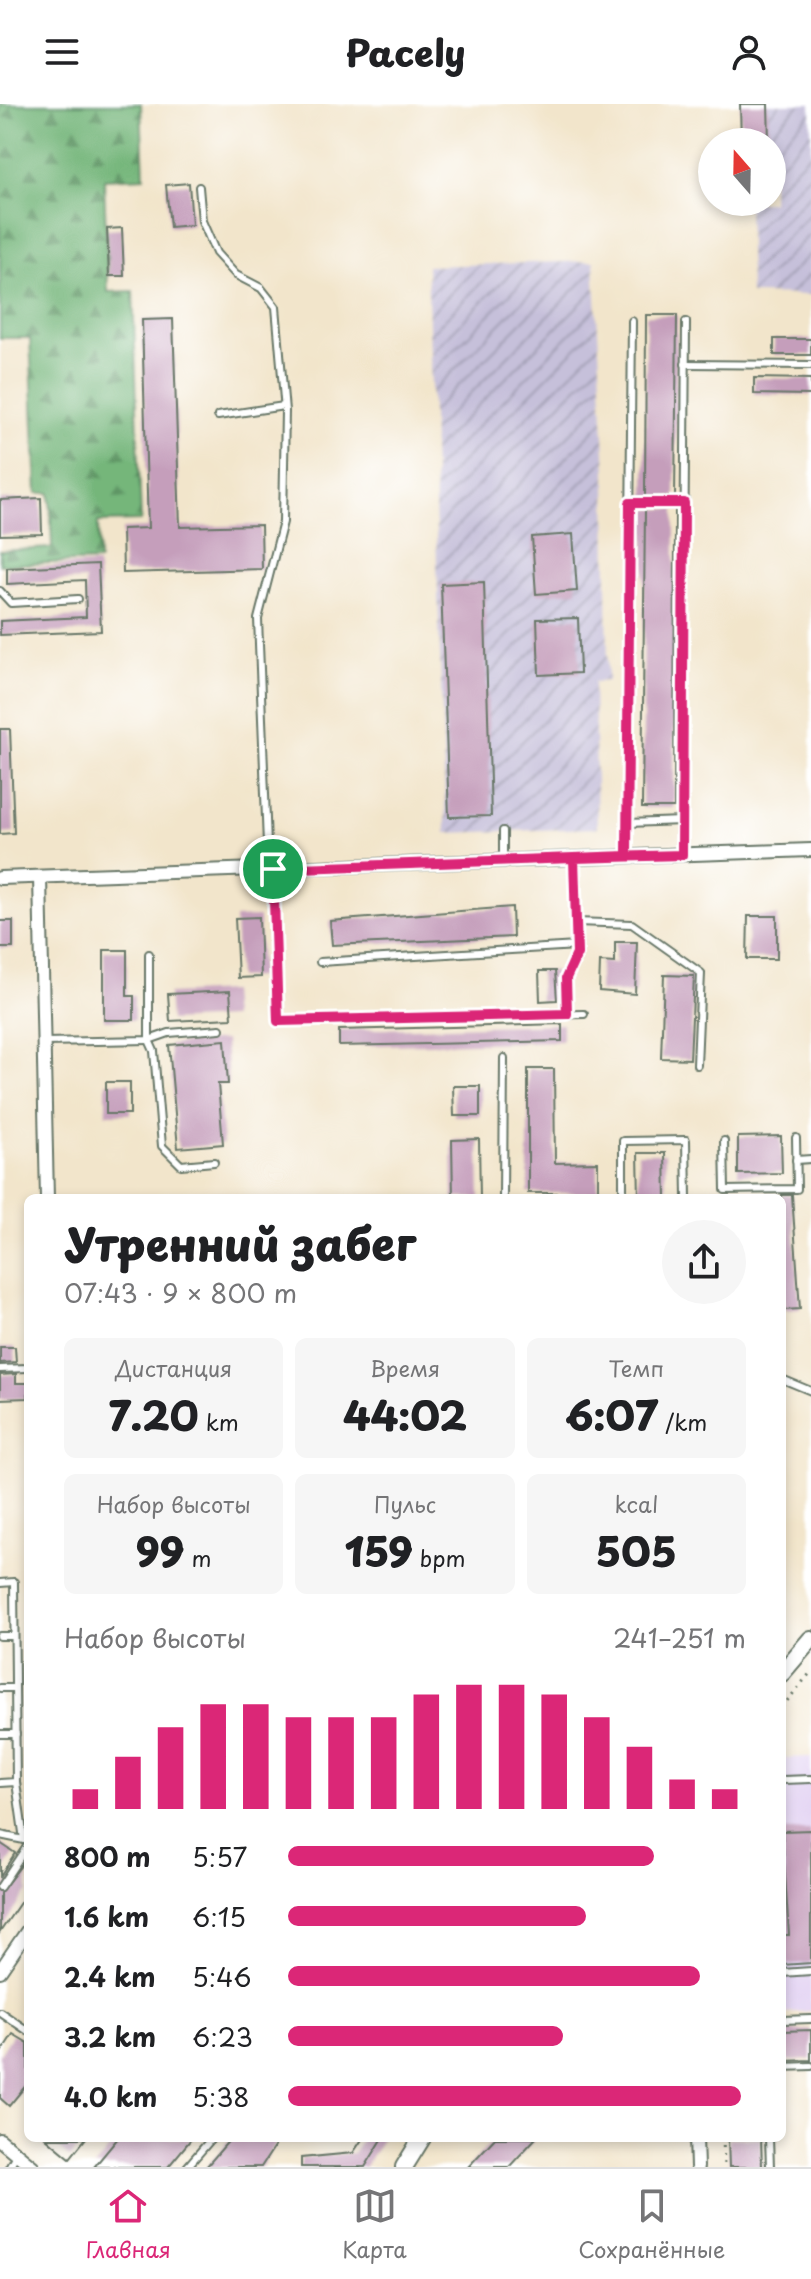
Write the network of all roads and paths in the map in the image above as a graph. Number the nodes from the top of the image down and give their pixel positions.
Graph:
1 (199, 187) dead end
2 (632, 321) dead end
3 (686, 322) dead end
4 (685, 364) junction
5 (811, 365) edge
6 (284, 406) junction
7 (218, 416) dead end
8 (630, 503) junction
9 (684, 503) junction
10 (0, 591) edge
11 (78, 599) dead end
12 (682, 821) junction
13 (628, 823) junction
14 (503, 831) dead end
15 (811, 850) edge
16 (682, 855) junction
17 (627, 856) junction
18 (574, 858) junction
19 (503, 861) junction
20 (270, 869) junction
21 (40, 877) junction
22 (0, 878) edge
23 (576, 922) junction
24 (577, 946) junction
25 (149, 954) dead end
26 (320, 962) dead end
27 (567, 1014) junction
28 (584, 1014) dead end
29 (220, 1029) dead end
30 (149, 1040) junction
31 (44, 1042) junction
32 (504, 1058) dead end
33 (697, 1065) dead end
34 (796, 1138) dead end
35 (724, 1141) dead end
36 (811, 1159) edge
37 (796, 1160) junction
38 (214, 1162) dead end
39 (766, 1189) junction
40 (47, 1194) edge
41 (503, 1194) edge
42 (623, 1194) edge
43 (687, 1194) edge
44 (766, 1194) edge
45 (24, 1368) edge
46 (0, 1369) edge
47 (786, 1381) edge
48 (811, 1391) edge
49 (0, 1583) edge
50 (0, 1636) edge
51 (14, 1636) junction
52 (811, 1639) edge
53 (786, 1668) edge
54 (811, 1672) edge
55 (0, 1688) edge
56 (15, 1688) junction
57 (786, 1702) edge
58 (0, 1734) edge
59 (16, 1734) junction
60 (811, 1779) edge
61 (786, 1780) edge
62 (16, 1782) junction
63 (0, 1783) edge
64 (24, 1826) edge
65 (0, 1835) edge
66 (24, 1841) edge
67 (24, 1847) edge
68 (0, 1887) edge
69 (24, 1936) edge
70 (0, 1971) edge
71 (811, 1971) edge
72 (786, 1973) edge
73 (0, 2012) edge
74 (811, 2019) edge
75 (786, 2020) edge
76 (24, 2028) edge
77 (811, 2066) edge
78 (786, 2067) edge
79 (0, 2140) edge
80 (209, 2142) edge
81 (420, 2142) edge
82 (696, 2142) edge
83 (723, 2142) edge
84 (769, 2142) edge
85 (17, 2152) junction
86 (9, 2167) edge
87 (33, 2167) edge
88 (187, 2167) edge
89 (404, 2167) edge
90 (697, 2167) edge
91 (724, 2167) edge
92 (770, 2167) edge

1 - 6 lane
2 - 8 lane
3 - 4 lane
4 - 5 lane
4 - 9 lane
6 - 7 lane
6 - 20 lane
8 - 9 lane
8 - 13 lane
9 - 12 lane
10 - 11 lane
12 - 13 lane
12 - 16 lane
13 - 17 lane
14 - 19 lane
15 - 16 street
16 - 17 street
17 - 18 street
18 - 19 street
18 - 23 lane
19 - 20 street
20 - 21 street
20 - 27 lane
21 - 22 street
21 - 31 street
23 - 24 lane
23 - 33 lane
24 - 26 lane
24 - 27 lane
25 - 30 lane
27 - 28 lane
29 - 30 lane
30 - 31 lane
30 - 38 lane
31 - 40 street
32 - 41 lane
34 - 37 lane
35 - 39 lane
36 - 37 lane
37 - 39 lane
39 - 44 lane
42 - 43 lane
45 - 46 lane
47 - 48 lane
49 - 51 lane
50 - 51 lane
51 - 56 lane
52 - 53 street
54 - 57 path
55 - 56 lane
56 - 59 lane
58 - 59 lane
59 - 62 lane
60 - 61 lane
62 - 63 lane
62 - 64 lane
65 - 66 lane
67 - 68 lane
69 - 70 street
71 - 72 lane
73 - 76 lane
74 - 75 lane
77 - 78 lane
79 - 85 street
80 - 88 lane
81 - 89 street
82 - 90 street
83 - 91 path
84 - 92 lane
85 - 86 lane
85 - 87 street

